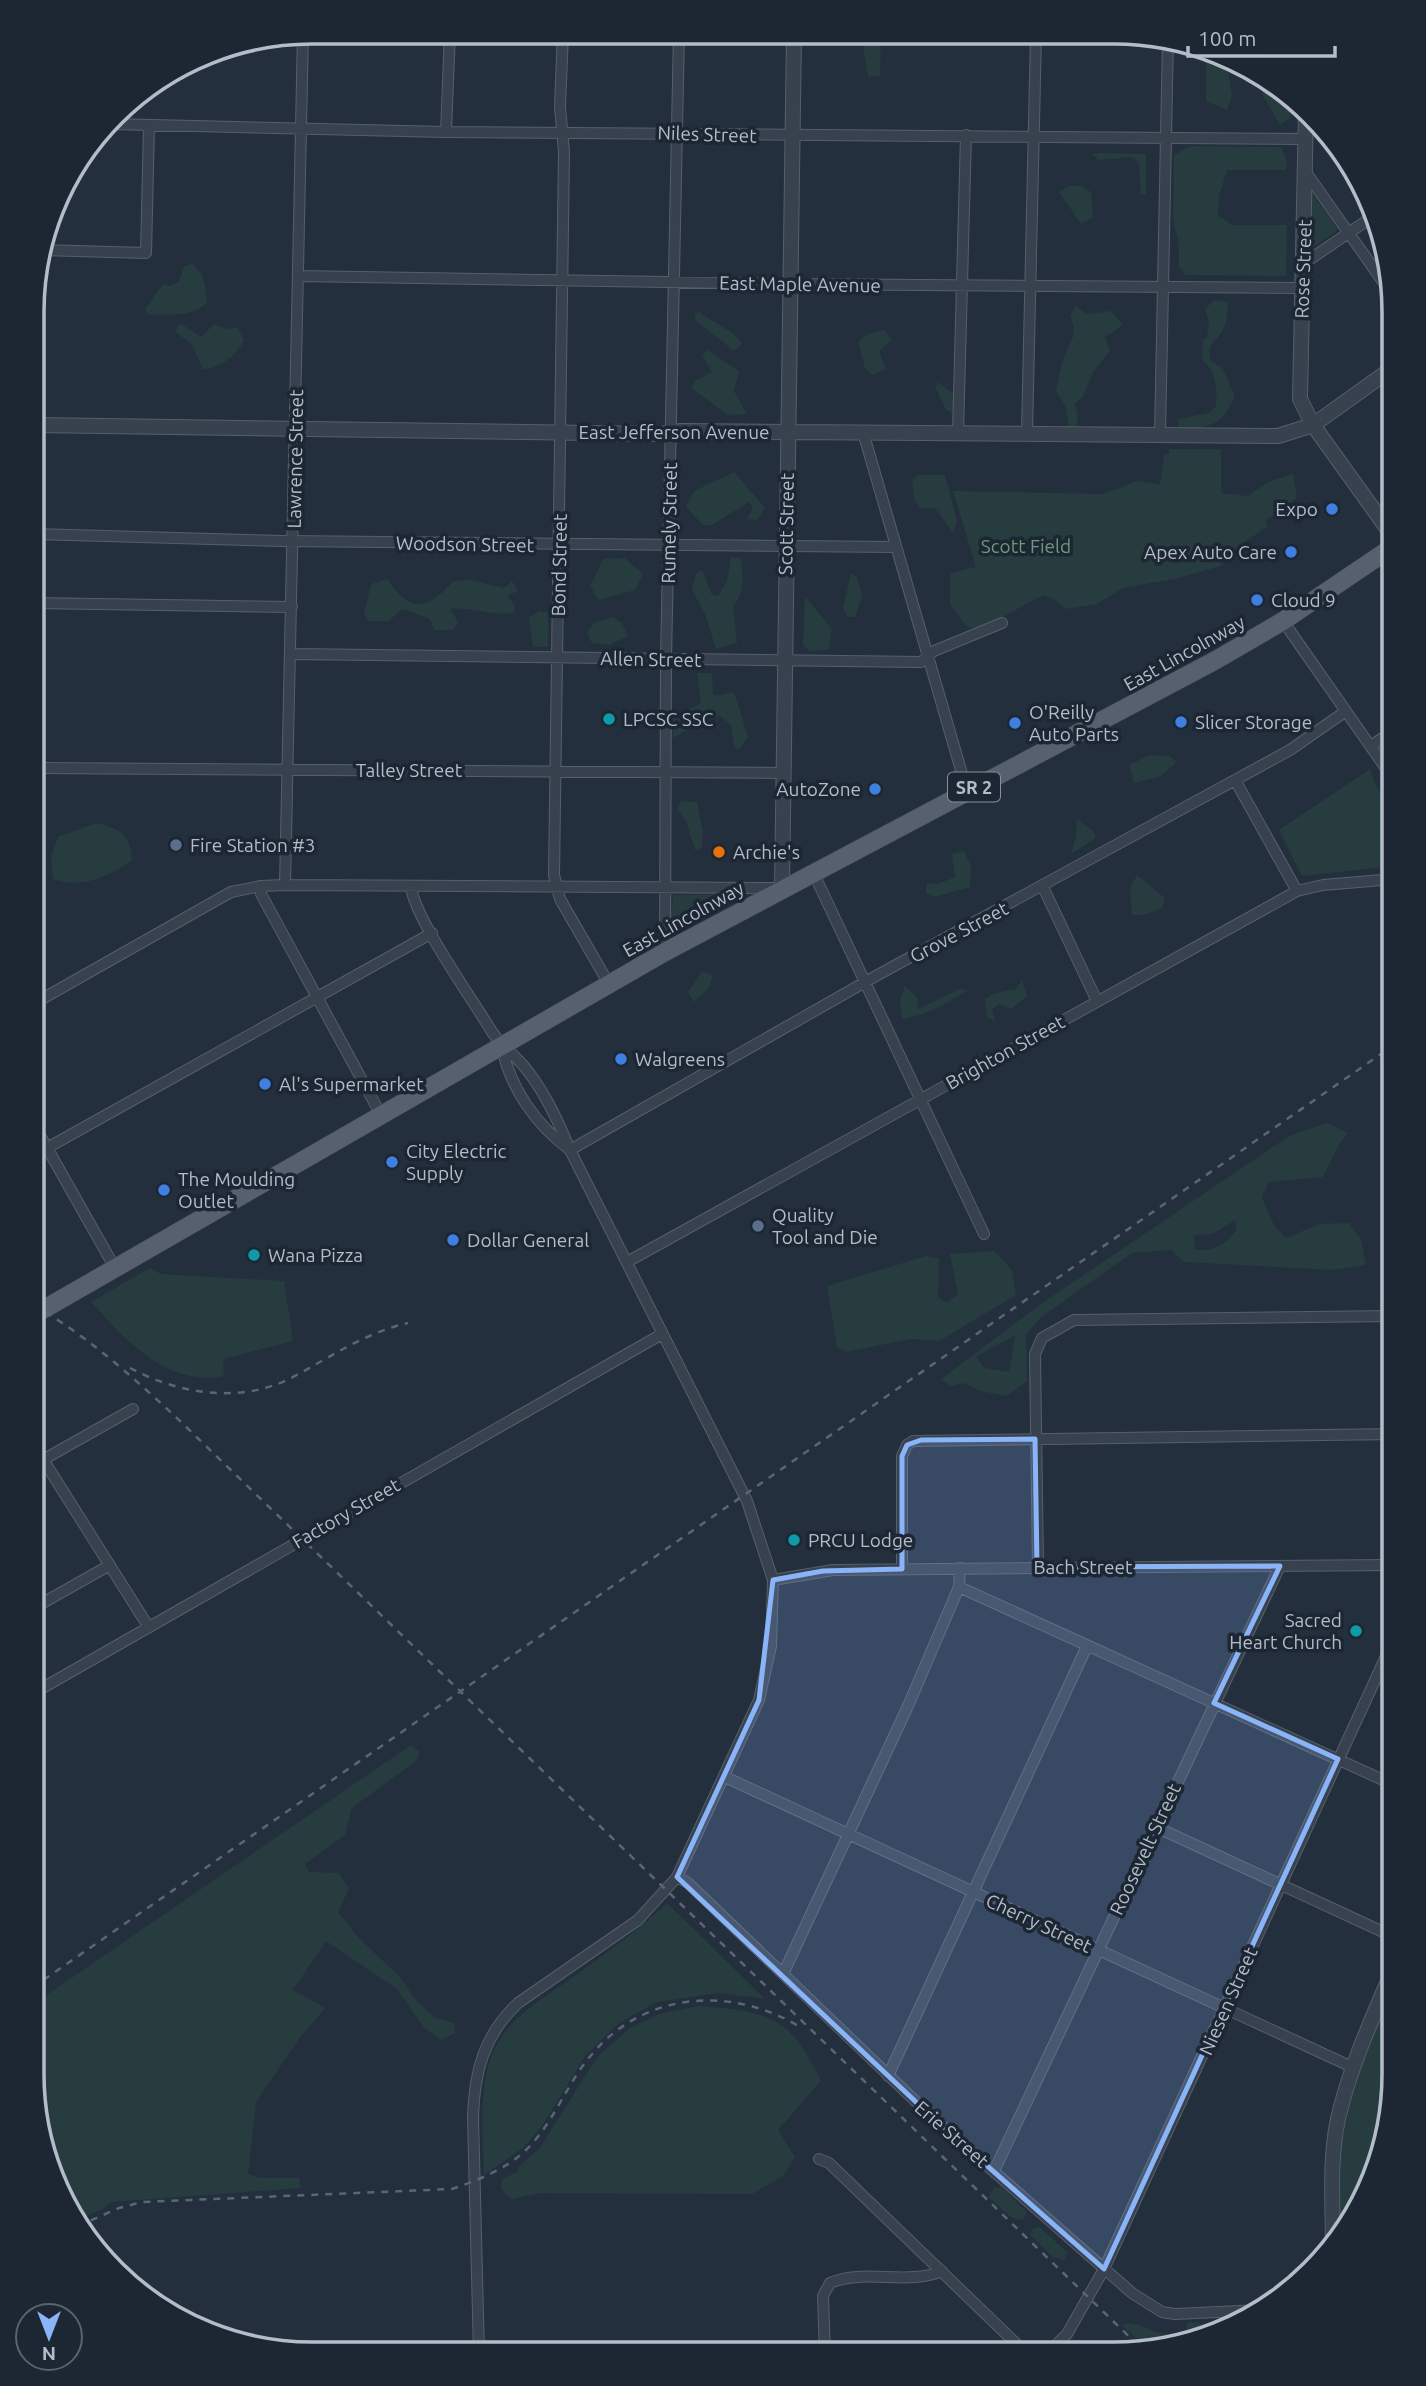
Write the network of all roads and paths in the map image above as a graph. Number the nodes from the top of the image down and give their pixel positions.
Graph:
1 (303, 44) edge
2 (450, 44) edge
3 (563, 44) edge
4 (679, 44) edge
5 (794, 44) edge
6 (1036, 44) edge
7 (1168, 49) edge
8 (1306, 124) edge
9 (120, 125) edge
10 (149, 126) junction
11 (300, 128) junction
12 (446, 132) junction
13 (564, 132) junction
14 (676, 134) junction
15 (966, 135) junction
16 (793, 136) junction
17 (1033, 137) junction
18 (1165, 139) junction
19 (1306, 139) junction
20 (1305, 171) junction
21 (1366, 221) edge
22 (1349, 233) junction
23 (51, 250) edge
24 (1303, 264) junction
25 (298, 276) junction
26 (1380, 277) edge
27 (562, 280) junction
28 (674, 282) junction
29 (790, 284) junction
30 (962, 286) junction
31 (1029, 286) junction
32 (1162, 288) junction
33 (1302, 288) junction
34 (1382, 375) edge
35 (1300, 399) junction
36 (44, 425) edge
37 (1313, 425) junction
38 (296, 430) junction
39 (560, 432) junction
40 (671, 432) junction
41 (788, 432) junction
42 (863, 432) junction
43 (958, 432) junction
44 (1027, 433) junction
45 (1289, 434) junction
46 (1160, 435) junction
47 (1382, 521) edge
48 (44, 534) edge
49 (293, 541) junction
50 (560, 545) junction
51 (669, 547) junction
52 (896, 547) junction
53 (786, 548) junction
54 (1382, 554) edge
55 (44, 603) edge
56 (292, 607) junction
57 (1283, 621) junction
58 (1002, 623) dead end
59 (292, 654) junction
60 (928, 656) junction
61 (557, 658) junction
62 (666, 659) junction
63 (784, 660) junction
64 (1346, 711) junction
65 (1382, 738) edge
66 (1371, 746) junction
67 (1382, 762) edge
68 (44, 768) edge
69 (289, 769) junction
70 (556, 770) junction
71 (666, 771) junction
72 (784, 773) junction
73 (1236, 780) junction
74 (967, 792) junction
75 (813, 872) junction
76 (1382, 880) edge
77 (285, 885) junction
78 (261, 886) junction
79 (411, 887) junction
80 (665, 887) junction
81 (1043, 887) junction
82 (556, 888) junction
83 (782, 888) junction
84 (1297, 891) junction
85 (432, 933) junction
86 (665, 952) junction
87 (866, 982) junction
88 (610, 984) junction
89 (44, 998) edge
90 (319, 998) junction
91 (1097, 1001) junction
92 (502, 1047) junction
93 (921, 1098) junction
94 (381, 1115) junction
95 (44, 1143) edge
96 (47, 1148) junction
97 (570, 1150) junction
98 (984, 1234) dead end
99 (627, 1262) junction
100 (115, 1268) junction
101 (44, 1309) edge
102 (1382, 1316) edge
103 (662, 1334) junction
104 (133, 1409) dead end
105 (1382, 1434) edge
106 (1035, 1439) junction
107 (44, 1458) edge
108 (44, 1461) edge
109 (1382, 1564) edge
110 (110, 1565) junction
111 (1280, 1566) junction
112 (1038, 1567) junction
113 (960, 1568) junction
114 (902, 1569) junction
115 (773, 1580) junction
116 (959, 1587) junction
117 (44, 1602) edge
118 (148, 1626) junction
119 (1087, 1646) junction
120 (1382, 1665) edge
121 (44, 1687) edge
122 (1214, 1703) junction
123 (1338, 1759) junction
124 (725, 1777) junction
125 (1382, 1779) edge
126 (1156, 1827) junction
127 (848, 1836) junction
128 (677, 1877) junction
129 (1280, 1883) junction
130 (974, 1893) junction
131 (1382, 1931) edge
132 (1098, 1951) junction
133 (784, 1972) junction
134 (1382, 1996) edge
135 (1225, 2010) junction
136 (1352, 2067) junction
137 (888, 2076) junction
138 (819, 2159) dead end
139 (994, 2171) junction
140 (1333, 2229) edge
141 (1104, 2269) junction
142 (942, 2271) junction
143 (1239, 2311) edge
144 (479, 2342) edge
145 (825, 2342) edge
146 (1015, 2342) edge
147 (1059, 2342) edge

1 - 11 street, Lawrence Street
2 - 12 street
3 - 13 street, Bond Street
4 - 14 street, Rumely Street
5 - 16 street, Scott Street
6 - 17 street
7 - 18 street
8 - 19 street, Rose Street
9 - 10 street, Niles Street
10 - 11 street, Niles Street
10 - 23 street
11 - 12 street, Niles Street
11 - 25 street, Lawrence Street
12 - 13 street, Niles Street
13 - 14 street, Niles Street
13 - 27 street, Bond Street
14 - 16 street, Niles Street
14 - 28 street, Rumely Street
15 - 16 street, Niles Street
15 - 17 street, Niles Street
15 - 30 street
16 - 29 street, Scott Street
17 - 18 street, Niles Street
17 - 31 street
18 - 19 street, Niles Street
18 - 32 street
19 - 20 street, Rose Street
20 - 22 street
20 - 24 street, Rose Street
21 - 22 street
22 - 24 street
22 - 26 street
24 - 33 street, Rose Street
25 - 27 street, East Maple Avenue
25 - 38 street, Lawrence Street
27 - 28 street, East Maple Avenue
27 - 39 street, Bond Street
28 - 29 street, East Maple Avenue
28 - 40 street, Rumely Street
29 - 30 street, East Maple Avenue
29 - 41 street, Scott Street
30 - 31 street, East Maple Avenue
30 - 43 street
31 - 32 street, East Maple Avenue
31 - 44 street
32 - 33 street, East Maple Avenue
32 - 46 street
33 - 35 street, Rose Street
34 - 37 street, East Jefferson Avenue
35 - 37 street, Rose Street
35 - 45 street
36 - 38 street, East Jefferson Avenue
37 - 45 street, East Jefferson Avenue
37 - 47 street, Rose Street
38 - 39 street, East Jefferson Avenue
38 - 49 street, Lawrence Street
39 - 40 street, East Jefferson Avenue
39 - 50 street, Bond Street
40 - 41 street, East Jefferson Avenue
40 - 51 street, Rumely Street
41 - 42 street, East Jefferson Avenue
41 - 53 street, Scott Street
42 - 43 street, East Jefferson Avenue
42 - 52 street
43 - 44 street, East Jefferson Avenue
44 - 46 street, East Jefferson Avenue
45 - 46 street, East Jefferson Avenue
48 - 49 street, Woodson Street
49 - 50 street, Woodson Street
49 - 56 street, Lawrence Street
50 - 51 street, Woodson Street
50 - 61 street, Bond Street
51 - 53 street, Woodson Street
51 - 62 street, Rumely Street
52 - 53 street, Woodson Street
52 - 60 street
53 - 63 street, Scott Street
54 - 57 main road, East Lincolnway / SR 2
55 - 56 street
56 - 59 street, Lawrence Street
57 - 64 street
57 - 74 main road, East Lincolnway / SR 2
58 - 60 street, Allen Street
59 - 61 street, Allen Street
59 - 69 street, Lawrence Street
60 - 63 street, Allen Street
60 - 74 street
61 - 62 street, Allen Street
61 - 70 street, Bond Street
62 - 63 street, Allen Street
62 - 71 street, Rumely Street
63 - 72 street, Scott Street
64 - 66 street
64 - 73 street, Grove Street
65 - 66 street
66 - 67 street
68 - 69 street, Talley Street
69 - 70 street, Talley Street
69 - 77 street, Lawrence Street
70 - 71 street, Talley Street
70 - 82 street, Bond Street
71 - 72 street, Talley Street
71 - 80 street, Rumely Street
72 - 83 street, Scott Street
73 - 81 street, Grove Street
73 - 84 street
74 - 75 main road, East Lincolnway / SR 2
75 - 83 main road, East Lincolnway / SR 2
75 - 87 street
76 - 84 street, Brighton Street
77 - 78 street
77 - 79 street
78 - 89 street
78 - 90 street
79 - 82 street
79 - 85 street
80 - 82 street
80 - 83 street
80 - 86 street, Rumely Street
81 - 87 street, Grove Street
81 - 91 street
82 - 88 street, Bond Street
83 - 86 main road, East Lincolnway / SR 2
84 - 91 street, Brighton Street
85 - 90 street
85 - 92 street
86 - 88 main road, East Lincolnway / SR 2
87 - 93 street
87 - 97 street, Grove Street
88 - 92 main road, East Lincolnway / SR 2
90 - 94 street
90 - 96 street
91 - 93 street, Brighton Street
92 - 94 main road, East Lincolnway / SR 2
92 - 97 street
92 - 97 street
93 - 98 street
93 - 99 street, Brighton Street
94 - 100 main road, East Lincolnway / SR 2
95 - 96 street
96 - 100 street
97 - 99 street
99 - 103 street
100 - 101 main road, East Lincolnway / SR 2
102 - 106 street
103 - 115 street
103 - 118 street, Factory Street
104 - 107 street
105 - 106 street
106 - 112 street
106 - 114 street
108 - 110 street
109 - 111 street, Bach Street
110 - 117 street
110 - 118 street
111 - 112 street, Bach Street
111 - 122 street, Roosevelt Street
112 - 113 street, Bach Street
113 - 114 street, Bach Street
113 - 116 street
114 - 115 street, Bach Street
115 - 124 street
116 - 119 street
116 - 127 street
118 - 121 street, Factory Street
119 - 122 street
119 - 130 street
120 - 123 street, Niesen Street
122 - 123 street
122 - 126 street, Roosevelt Street
123 - 125 street
123 - 129 street, Niesen Street
124 - 127 street, Cherry Street
124 - 128 street
126 - 129 street
126 - 132 street, Roosevelt Street
127 - 130 street, Cherry Street
127 - 133 street
128 - 133 street, Erie Street
128 - 144 street
129 - 131 street
129 - 135 street, Niesen Street
130 - 132 street, Cherry Street
130 - 137 street
132 - 135 street, Cherry Street
132 - 139 street, Roosevelt Street
133 - 137 street, Erie Street
134 - 136 street
135 - 136 street, Cherry Street
135 - 141 street, Niesen Street
136 - 140 street
137 - 139 street, Erie Street
138 - 142 street
139 - 141 street, Erie Street
141 - 143 street, Erie Street
141 - 147 street, Niesen Street
142 - 145 street
142 - 146 street

